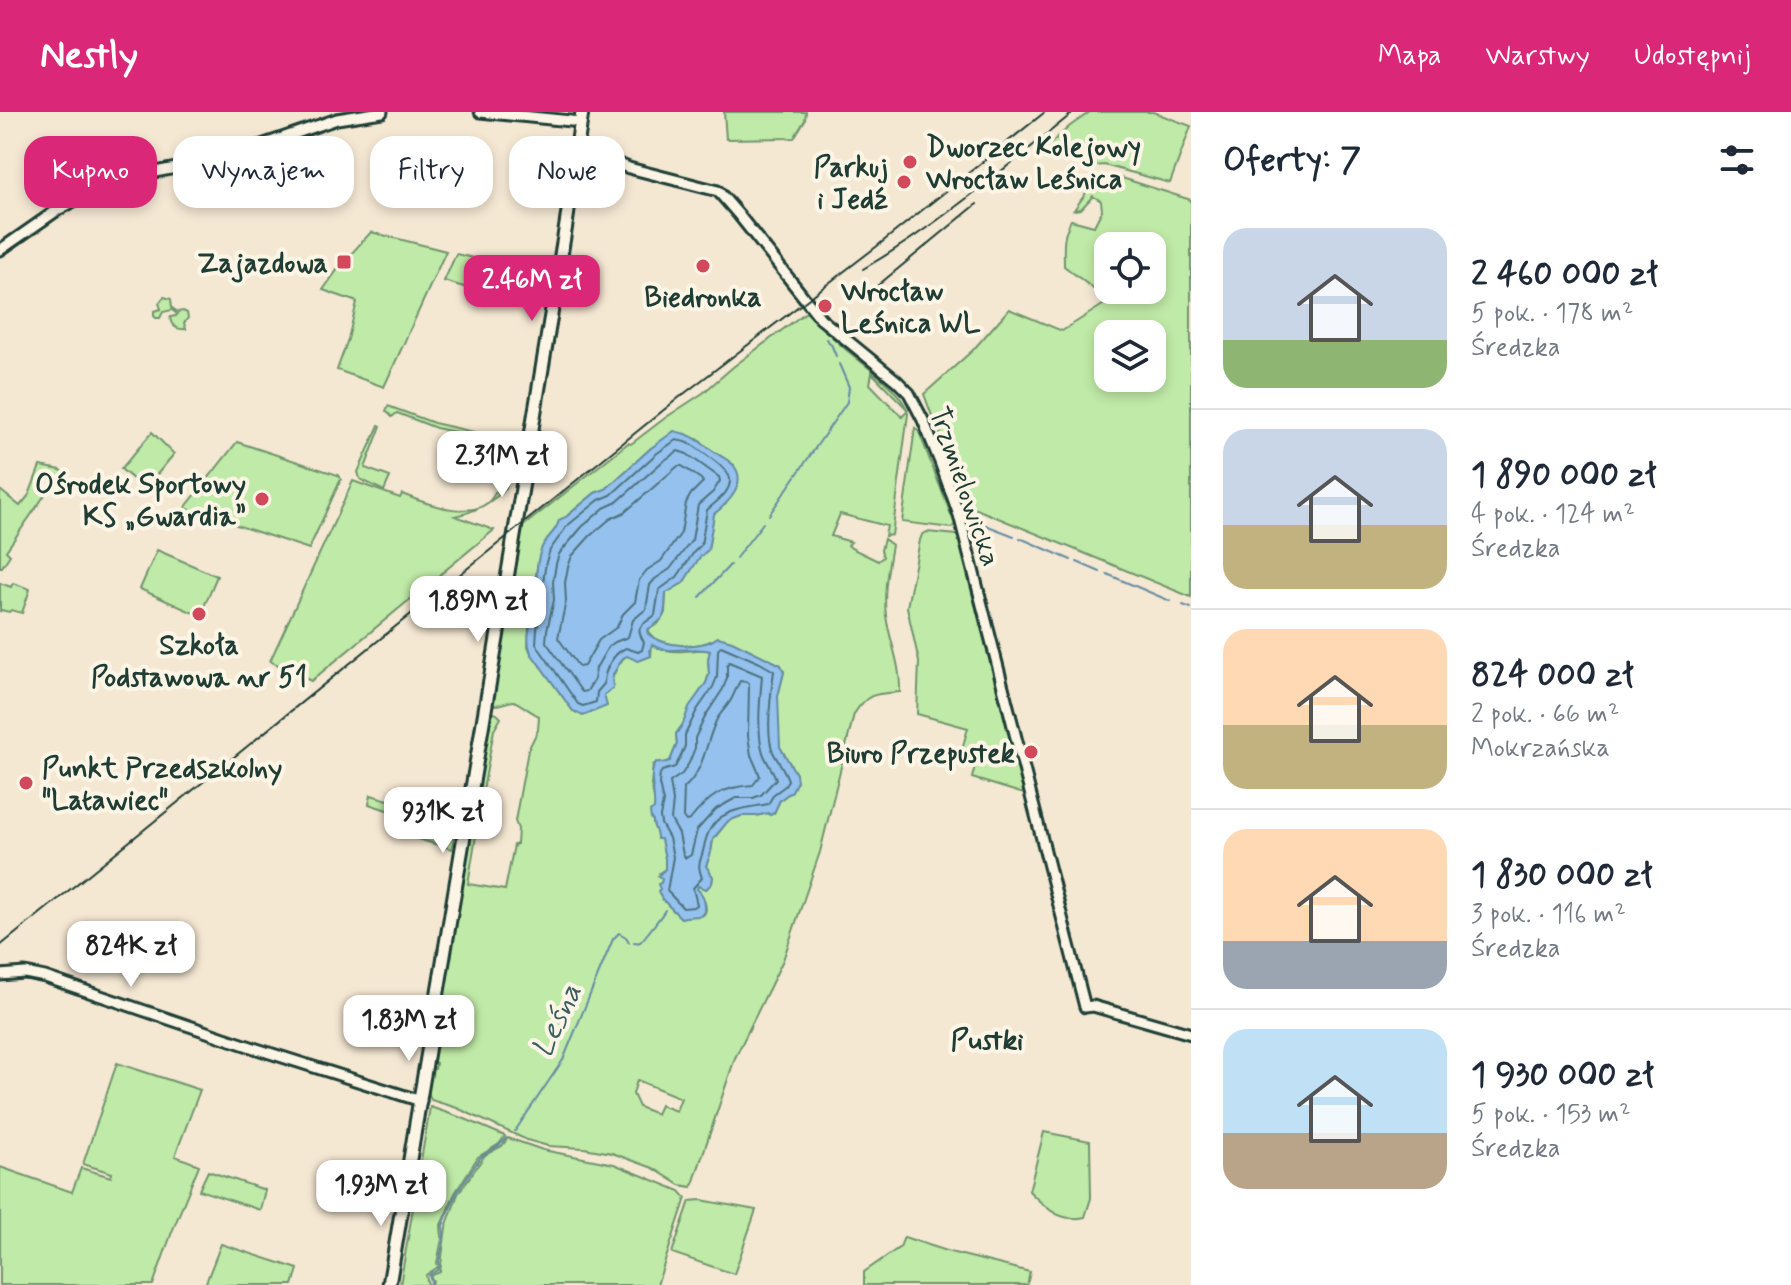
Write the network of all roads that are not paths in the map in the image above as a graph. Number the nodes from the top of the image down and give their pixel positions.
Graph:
1 (382, 112) edge
2 (480, 112) edge
3 (582, 117) edge
4 (625, 166) edge
5 (567, 208) edge
6 (0, 250) edge
7 (0, 975) edge
8 (1191, 1034) edge
9 (421, 1101) junction
10 (389, 1285) edge

1 - 6 street
2 - 3 street
4 - 8 street, Trzmielowicka
5 - 9 main road
7 - 9 street
9 - 10 main road

